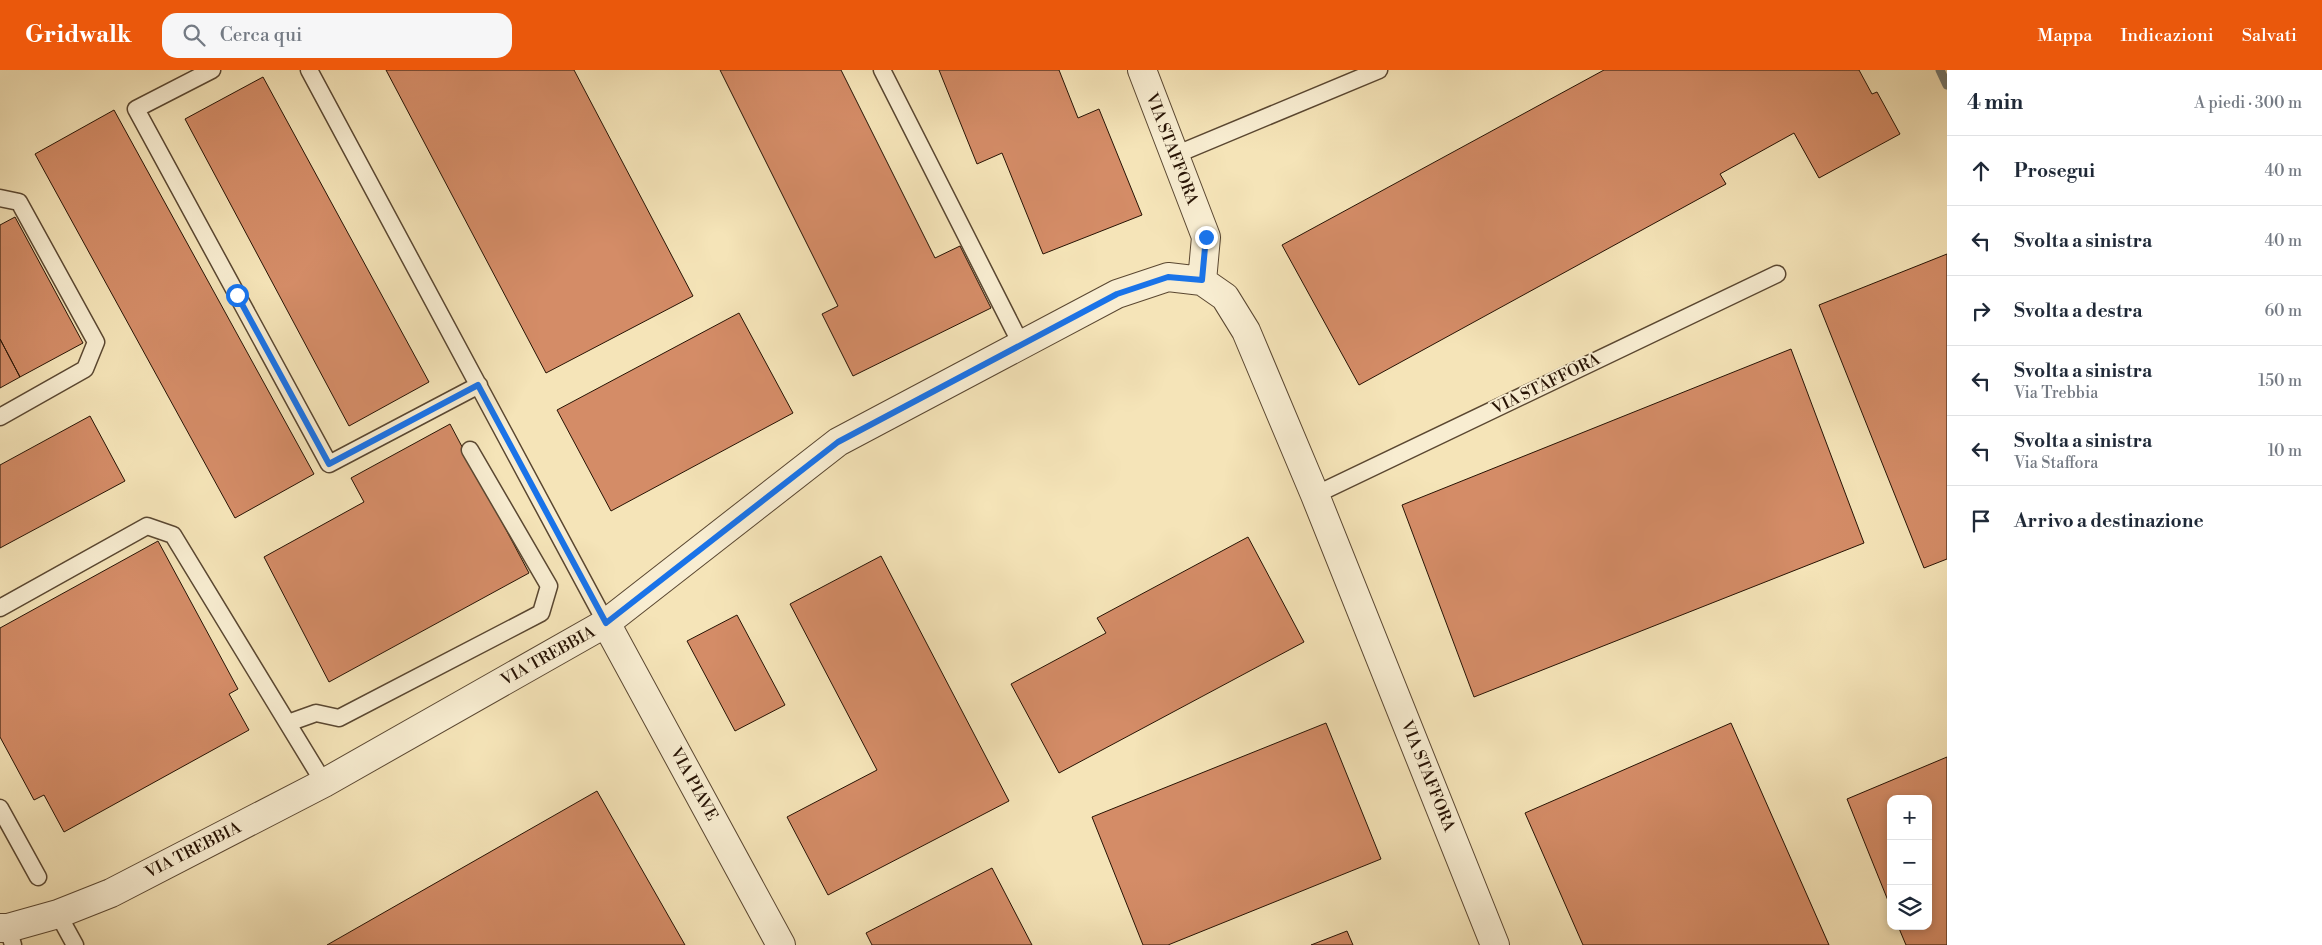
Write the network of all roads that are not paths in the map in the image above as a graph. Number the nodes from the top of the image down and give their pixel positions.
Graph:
1 (212, 70) edge
2 (309, 70) edge
3 (882, 70) edge
4 (1142, 70) edge
5 (1379, 70) edge
6 (1175, 155) junction
7 (0, 198) edge
8 (1777, 274) dead end
9 (1202, 280) junction
10 (1021, 344) junction
11 (478, 385) junction
12 (0, 416) edge
13 (470, 450) dead end
14 (1315, 495) junction
15 (0, 608) edge
16 (606, 623) junction
17 (288, 723) junction
18 (324, 783) junction
19 (0, 808) edge
20 (38, 877) dead end
21 (68, 931) edge
22 (7, 934) edge
23 (781, 945) edge
24 (1495, 945) edge

1 - 11 lane
2 - 11 lane
3 - 10 lane
4 - 6 street, VIA STAFFORA
5 - 6 lane
6 - 9 street, VIA STAFFORA
7 - 12 lane
8 - 14 lane, VIA STAFFORA
9 - 10 street, VIA TREBBIA
9 - 14 street, VIA STAFFORA
10 - 16 street, VIA TREBBIA
11 - 16 lane
13 - 17 lane
14 - 24 street, VIA STAFFORA
15 - 17 lane
16 - 18 street, VIA TREBBIA
16 - 23 street, VIA PIAVE
17 - 18 lane
18 - 21 street, VIA TREBBIA
19 - 20 lane
21 - 22 street, VIA TREBBIA

